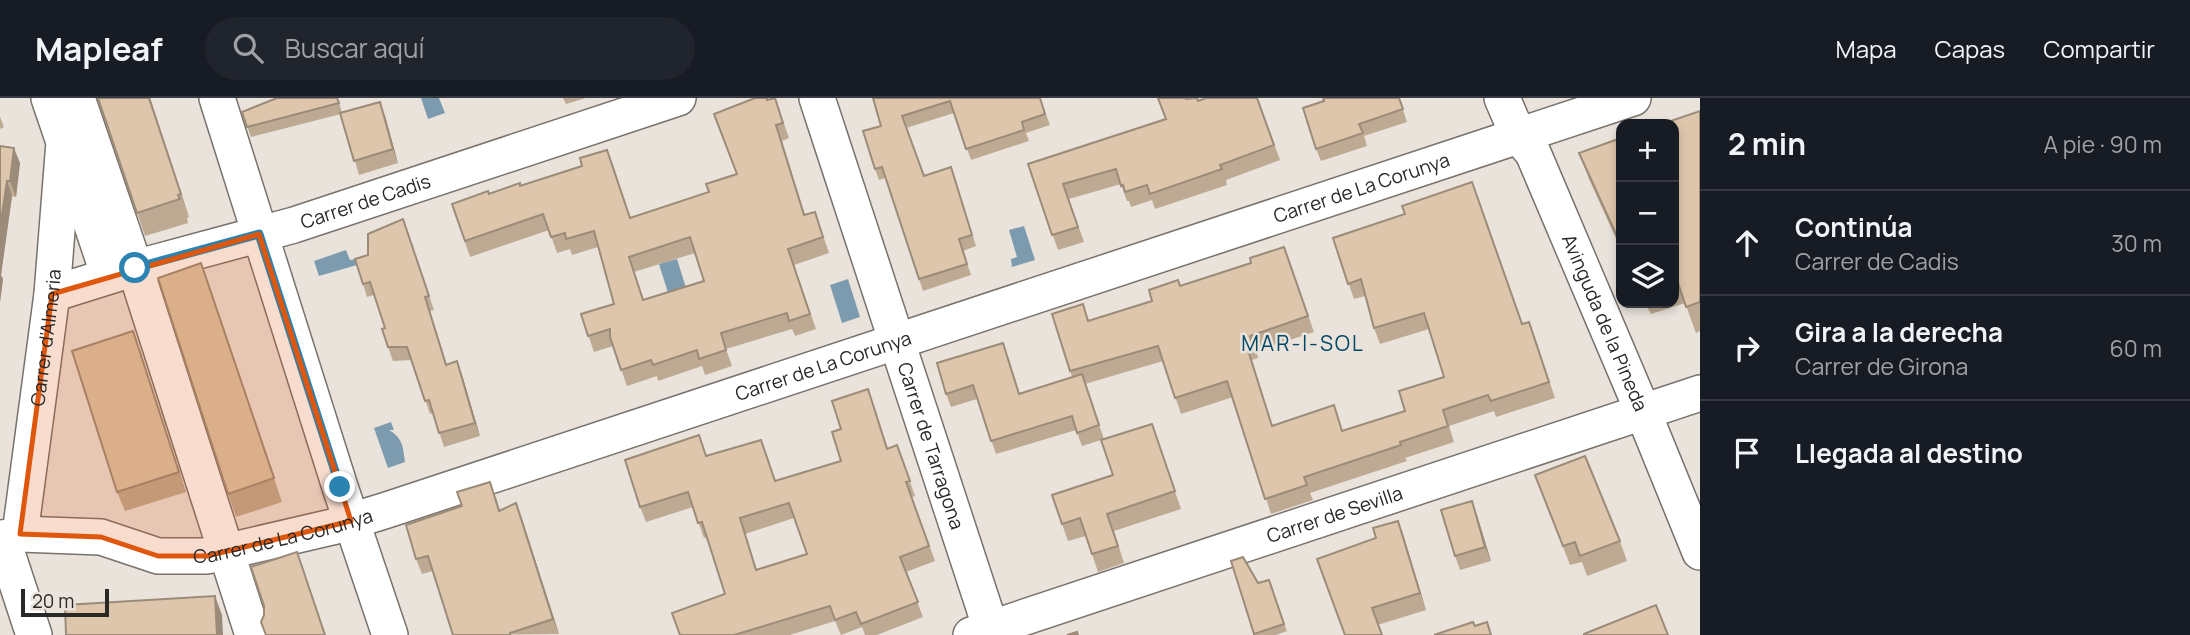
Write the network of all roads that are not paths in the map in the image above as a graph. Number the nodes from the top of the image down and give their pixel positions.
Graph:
1 (49, 98) edge
2 (77, 98) edge
3 (216, 98) edge
4 (678, 98) edge
5 (817, 98) edge
6 (1503, 98) edge
7 (1633, 98) edge
8 (1518, 135) junction
9 (64, 142) junction
10 (259, 234) junction
11 (122, 272) junction
12 (51, 295) junction
13 (897, 341) junction
14 (1700, 393) edge
15 (1643, 412) junction
16 (351, 520) junction
17 (7, 537) edge
18 (225, 552) junction
19 (1700, 552) edge
20 (985, 633) edge
21 (34, 635) edge
22 (253, 635) edge
23 (390, 635) edge

1 - 9 street, Carrer d'Almeria
2 - 11 street
3 - 10 street
4 - 10 street, Carrer de Cadis
5 - 13 street, Carrer de Tarragona
6 - 8 street, Avinguda de la Pineda
7 - 8 street, Carrer de La Corunya
8 - 13 street, Carrer de La Corunya
8 - 15 street, Avinguda de la Pineda
9 - 11 street, Carrer d'Almeria
9 - 12 street, Carrer d'Almeria
10 - 11 street, Carrer de Cadis
10 - 16 street
11 - 12 street, Carrer de Cadis
11 - 18 street
12 - 17 street, Carrer d'Almeria
13 - 16 street, Carrer de La Corunya
13 - 20 street, Carrer de Tarragona
14 - 15 street, Carrer de Sevilla
15 - 19 street, Avinguda de la Pineda
15 - 20 street, Carrer de Sevilla
16 - 18 street, Carrer de La Corunya
16 - 23 street
17 - 18 street, Carrer de La Corunya
17 - 21 street
18 - 22 street

